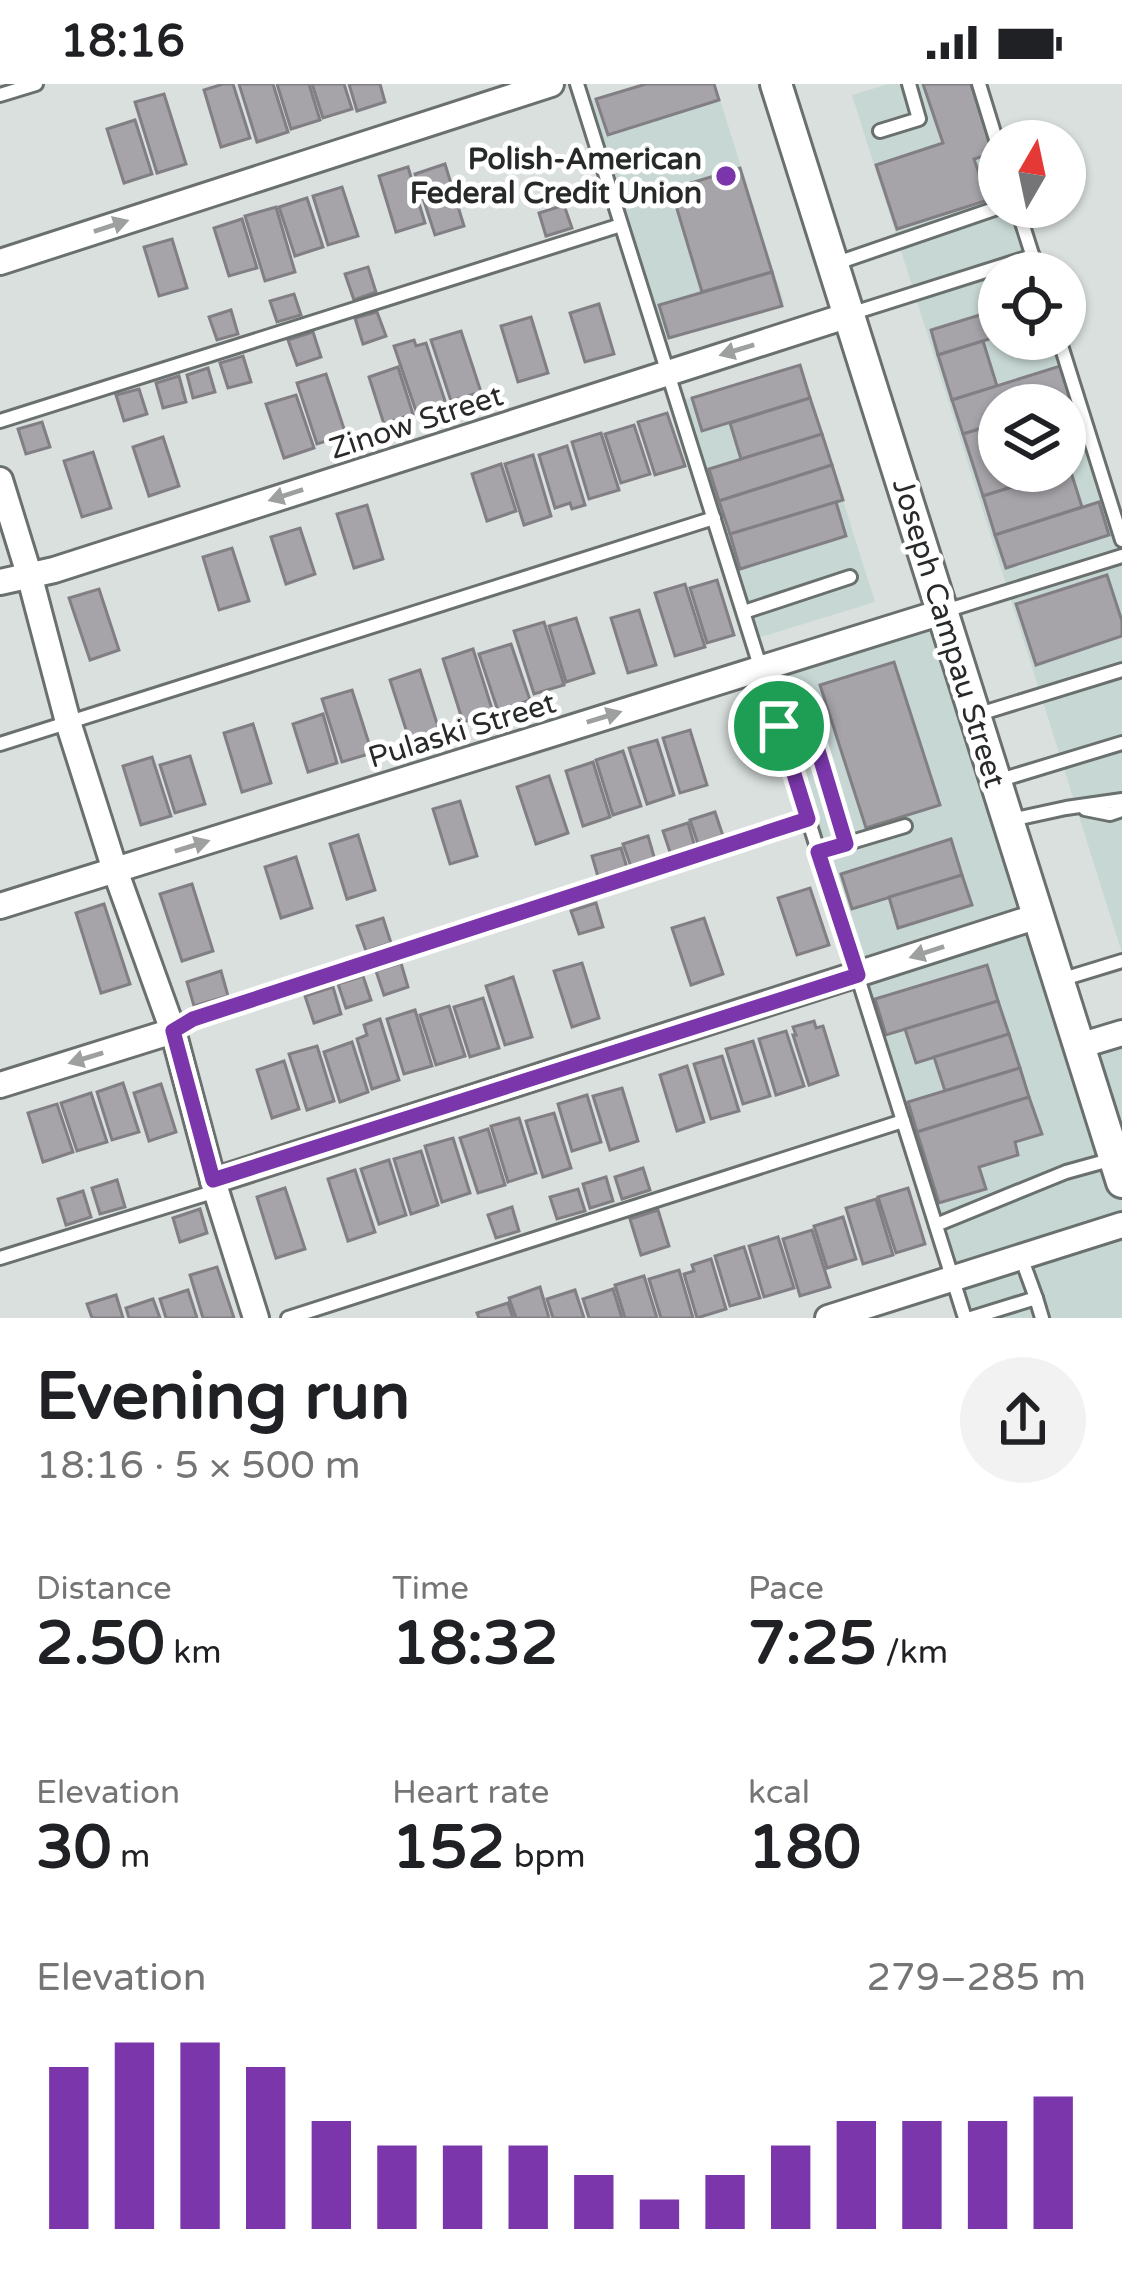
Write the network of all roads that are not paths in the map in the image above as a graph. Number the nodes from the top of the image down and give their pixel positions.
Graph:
1 (36, 84) edge
2 (551, 84) edge
3 (577, 84) edge
4 (909, 84) edge
5 (979, 84) edge
6 (783, 86) edge
7 (0, 95) edge
8 (990, 120) edge
9 (880, 130) dead end
10 (978, 215) edge
11 (621, 225) junction
12 (0, 262) edge
13 (833, 265) junction
14 (978, 274) edge
15 (849, 315) junction
16 (1066, 360) edge
17 (668, 372) junction
18 (0, 421) edge
19 (0, 480) edge
20 (714, 518) junction
21 (1122, 540) edge
22 (1122, 556) edge
23 (29, 574) junction
24 (850, 577) dead end
25 (0, 582) edge
26 (744, 612) junction
27 (942, 612) junction
28 (762, 668) junction
29 (1122, 670) edge
30 (975, 716) junction
31 (68, 722) junction
32 (779, 726) junction
33 (1122, 743) edge
34 (0, 744) edge
35 (996, 781) junction
36 (1122, 800) edge
37 (1066, 808) junction
38 (1122, 810) edge
39 (808, 819) junction
40 (1008, 820) junction
41 (905, 826) dead end
42 (846, 844) junction
43 (818, 852) junction
44 (115, 870) junction
45 (0, 906) edge
46 (1038, 916) junction
47 (1122, 961) edge
48 (858, 975) junction
49 (1060, 980) junction
50 (173, 1031) junction
51 (1122, 1033) edge
52 (1079, 1046) junction
53 (0, 1085) edge
54 (902, 1121) junction
55 (1118, 1170) edge
56 (214, 1186) junction
57 (936, 1225) junction
58 (1122, 1225) edge
59 (1022, 1256) junction
60 (0, 1258) edge
61 (953, 1278) junction
62 (1036, 1298) junction
63 (256, 1318) edge
64 (288, 1318) edge
65 (828, 1318) edge
66 (968, 1318) edge
67 (1042, 1318) edge

1 - 7 lane
12 -> 2 street
3 - 11 lane
4 - 9 lane
5 - 8 lane
6 - 13 street, Joseph Campau Street
10 - 13 lane
11 - 17 lane
11 - 18 lane
13 - 15 street, Joseph Campau Street
14 - 15 lane
15 -> 17 street, Zinow Street
15 - 27 street, Joseph Campau Street
16 - 21 lane
17 - 20 lane
17 -> 23 street, Zinow Street
19 - 23 street
20 - 26 lane
20 - 31 lane
22 - 27 lane
23 - 25 street, Zinow Street
23 - 31 street
24 - 26 lane
26 - 28 lane
27 - 28 street, Pulaski Street
27 - 30 street, Joseph Campau Street
28 - 32 lane
44 -> 28 street, Pulaski Street
29 - 30 lane
30 - 35 street, Joseph Campau Street
31 - 34 lane
31 - 44 street
32 - 39 lane
32 - 42 lane
33 - 35 lane
35 - 40 street, Joseph Campau Street
36 - 37 lane
37 - 38 lane
37 - 40 lane
39 - 43 lane
39 - 50 lane
40 - 46 street, Joseph Campau Street
41 - 42 lane
42 - 43 lane
43 - 48 lane
44 - 45 street, Pulaski Street
44 - 50 street
46 -> 48 street
46 - 49 street, Joseph Campau Street
47 - 49 lane
48 - 54 lane
48 - 56 street
49 - 52 street, Joseph Campau Street
50 -> 53 street
50 - 56 street
51 - 52 street
52 - 55 street, Joseph Campau Street
54 - 57 lane
54 - 64 lane
55 - 57 lane
56 - 60 lane
56 - 63 street
57 - 61 lane
58 - 59 street
59 - 61 street
59 - 62 lane
61 - 65 street
61 - 66 lane
62 - 66 lane
62 - 67 lane

